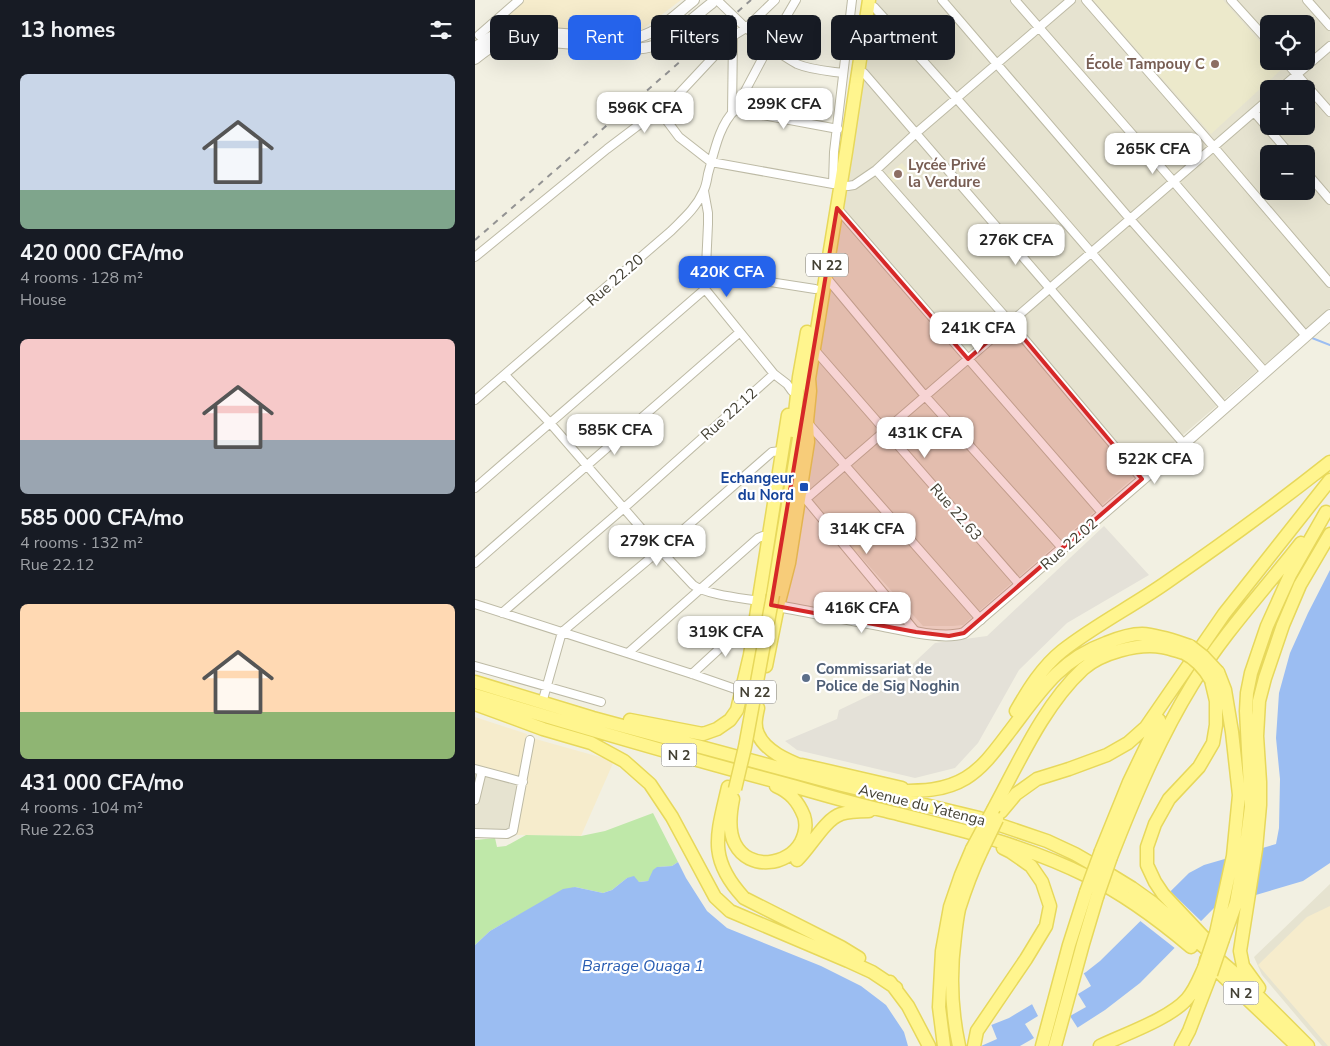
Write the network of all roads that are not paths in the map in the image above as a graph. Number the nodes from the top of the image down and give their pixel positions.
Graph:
1 (519, 0) edge
2 (694, 0) edge
3 (775, 0) edge
4 (796, 0) edge
5 (852, 0) edge
6 (863, 0) edge
7 (942, 0) edge
8 (1015, 0) edge
9 (1071, 0) edge
10 (1086, 0) edge
11 (1231, 0) edge
12 (1307, 0) edge
13 (714, 1) edge
14 (873, 2) edge
15 (787, 15) edge
16 (1330, 26) edge
17 (1039, 27) junction
18 (746, 28) junction
19 (1260, 32) edge
20 (737, 34) edge
21 (482, 38) edge
22 (1330, 46) edge
23 (475, 48) edge
24 (475, 59) edge
25 (711, 60) edge
26 (733, 60) edge
27 (761, 60) edge
28 (792, 60) edge
29 (997, 64) junction
30 (1293, 70) edge
31 (843, 73) junction
32 (864, 73) junction
33 (1297, 74) junction
34 (1290, 80) edge
35 (957, 98) junction
36 (1260, 107) edge
37 (733, 111) junction
38 (1254, 112) junction
39 (1330, 112) edge
40 (661, 113) junction
41 (838, 129) junction
42 (915, 134) junction
43 (1282, 145) edge
44 (1213, 146) junction
45 (711, 162) junction
46 (876, 170) junction
47 (1173, 181) junction
48 (1315, 182) edge
49 (837, 184) junction
50 (704, 191) junction
51 (1330, 200) edge
52 (837, 208) junction
53 (1130, 219) junction
54 (1091, 252) junction
55 (475, 257) edge
56 (705, 272) junction
57 (825, 276) junction
58 (1330, 283) edge
59 (1050, 288) junction
60 (705, 289) junction
61 (815, 289) junction
62 (1330, 315) edge
63 (1010, 322) junction
64 (740, 332) junction
65 (1306, 336) junction
66 (813, 348) junction
67 (968, 359) junction
68 (1265, 372) junction
69 (774, 374) junction
70 (505, 375) junction
71 (804, 377) junction
72 (792, 391) junction
73 (925, 396) junction
74 (475, 400) edge
75 (1225, 408) junction
76 (807, 421) junction
77 (550, 423) junction
78 (885, 430) junction
79 (1184, 444) junction
80 (781, 451) junction
81 (1330, 462) edge
82 (845, 465) junction
83 (587, 466) junction
84 (1143, 479) junction
85 (1330, 480) edge
86 (475, 488) edge
87 (803, 496) junction
88 (624, 508) junction
89 (1328, 509) edge
90 (1103, 514) junction
91 (1330, 534) edge
92 (769, 537) junction
93 (1063, 549) junction
94 (660, 550) junction
95 (475, 563) edge
96 (1020, 585) junction
97 (699, 589) junction
98 (759, 601) junction
99 (475, 604) edge
100 (778, 606) junction
101 (502, 613) junction
102 (981, 620) junction
103 (755, 625) junction
104 (562, 632) junction
105 (916, 632) junction
106 (1187, 649) junction
107 (628, 653) junction
108 (475, 666) edge
109 (692, 674) junction
110 (1215, 676) junction
111 (1179, 680) junction
112 (475, 682) edge
113 (546, 686) junction
114 (741, 691) junction
115 (475, 695) edge
116 (601, 702) dead end
117 (542, 703) junction
118 (475, 704) edge
119 (593, 718) junction
120 (530, 740) dead end
121 (793, 762) junction
122 (985, 763) junction
123 (478, 770) edge
124 (748, 774) junction
125 (523, 782) junction
126 (842, 785) junction
127 (732, 788) junction
128 (922, 791) junction
129 (475, 800) edge
130 (997, 810) junction
131 (885, 811) junction
132 (722, 812) junction
133 (969, 832) junction
134 (475, 833) edge
135 (977, 850) junction
136 (1251, 851) junction
137 (1106, 854) junction
138 (1091, 895) junction
139 (1150, 908) junction
140 (1190, 935) junction
141 (1220, 936) junction
142 (1208, 971) junction
143 (896, 988) junction
144 (1277, 1014) junction
145 (958, 1041) edge
146 (943, 1045) edge
147 (1055, 1045) edge
148 (929, 1046) edge
149 (974, 1046) edge
150 (1042, 1046) edge
151 (1100, 1046) edge
152 (1181, 1046) edge
153 (1297, 1046) edge
154 (1308, 1046) edge

1 - 21 street
2 - 21 street
3 - 18 street
4 - 15 street, Rue 22.20
5 - 31 street
6 - 49 main road, N 22
7 - 29 street
8 - 17 street
9 - 17 street
10 - 44 street
11 - 19 street
12 - 16 street
13 - 18 street
13 - 21 street
14 - 32 street
14 - 35 street
14 - 49 main road, N 22
17 - 29 street
17 - 47 street
18 - 20 street
21 - 23 street
21 - 24 street
22 - 33 street
25 - 40 street
26 - 37 street
27 - 37 street, Rue 22.20
28 - 31 street
29 - 35 street
29 - 53 street
30 - 33 street
31 - 41 street
32 - 42 street
32 - 49 street
33 - 34 street
33 - 39 street
35 - 42 street
35 - 54 street
36 - 38 street
37 - 41 street
37 - 45 street, Rue 22.20
38 - 43 street
38 - 44 street
40 - 45 street
40 - 55 street
41 - 49 street
42 - 46 street
42 - 59 street
44 - 47 street
44 - 58 street
45 - 49 street
45 - 50 street, Rue 22.20
46 - 49 street
46 - 63 street
47 - 53 street
47 - 65 street
48 - 51 street
49 - 52 main road, N 22
49 - 61 main road, N 22
50 - 56 street
50 - 70 street, Rue 22.20
52 - 57 main road, N 22
52 - 67 street
53 - 54 street
53 - 68 street
54 - 59 street
54 - 75 street
56 - 60 street
56 - 61 street
57 - 66 main road, N 22
57 - 73 street
59 - 63 street
59 - 79 street
60 - 64 street
60 - 77 street
61 - 71 main road, N 22
62 - 65 street, Rue 22.02
63 - 67 street
63 - 84 street
64 - 69 street
64 - 83 street
65 - 68 street, Rue 22.02
66 - 71 main road, N 22
66 - 78 street, Rue 22.63
67 - 73 street
67 - 90 street
68 - 75 street, Rue 22.02
69 - 72 street
69 - 88 street, Rue 22.12
70 - 74 street, Rue 22.20
70 - 77 street
71 - 72 main road
71 - 76 main road
71 - 127 main road, N 22, bridge
72 - 80 main road
73 - 78 street
73 - 93 street
75 - 79 street, Rue 22.02
76 - 82 street
76 - 87 main road
77 - 83 street
77 - 86 street
78 - 82 street
78 - 96 street, Rue 22.63
79 - 84 street, Rue 22.02
80 - 92 main road
80 - 94 street
81 - 122 main road
82 - 87 street
82 - 102 street
83 - 88 street
83 - 95 street
84 - 90 street, Rue 22.02
85 - 111 main road
87 - 100 main road
87 - 105 street
88 - 94 street
88 - 101 street, Rue 22.12
89 - 136 main road
89 - 137 main road
90 - 93 street, Rue 22.02
91 - 136 main road
92 - 97 street
92 - 98 main road
93 - 96 street, Rue 22.02
94 - 97 street
94 - 104 street
96 - 102 street, Rue 22.02
97 - 98 street
97 - 107 street
98 - 100 street, Rue 22.02
98 - 103 main road
99 - 101 street
100 - 105 street, Rue 22.02
100 - 121 main road
101 - 104 street
102 - 105 street, Rue 22.02
103 - 109 street
103 - 114 main road
104 - 107 street
104 - 113 street
106 - 110 main road, bridge
106 - 122 main road
106 - 130 main road
107 - 109 street
108 - 113 street
109 - 114 street
110 - 140 main road
110 - 141 main road
111 - 130 main road
111 - 137 main road
112 - 117 main road, Avenue du Yatenga / N 2
113 - 116 street
113 - 117 street
114 - 119 main road
115 - 124 main road, Avenue du Yatenga / N 2
117 - 119 main road, Avenue du Yatenga / N 2
118 - 143 main road
119 - 126 main road, Avenue du Yatenga / N 2
120 - 125 street
121 - 126 main road
121 - 128 main road
122 - 128 main road
123 - 125 street
123 - 129 street
124 - 127 main road
124 - 131 main road, Avenue du Yatenga / N 2
125 - 134 street
126 - 128 main road
126 - 139 main road, Avenue du Yatenga / N 2
127 - 132 main road
130 - 135 main road, bridge
131 - 132 main road
131 - 133 main road, Avenue du Yatenga / N 2
132 - 143 main road
133 - 139 main road, Avenue du Yatenga / N 2
133 - 149 main road
135 - 145 main road
135 - 146 main road
136 - 141 main road
136 - 144 main road
137 - 138 main road, bridge
138 - 147 main road
138 - 150 main road
139 - 140 main road, Avenue du Yatenga / N 2
140 - 144 main road, N 2
140 - 153 main road, Avenue du Yatenga / N 2
141 - 142 main road, bridge
142 - 151 main road
142 - 152 main road
143 - 148 main road
144 - 154 main road, N 2

